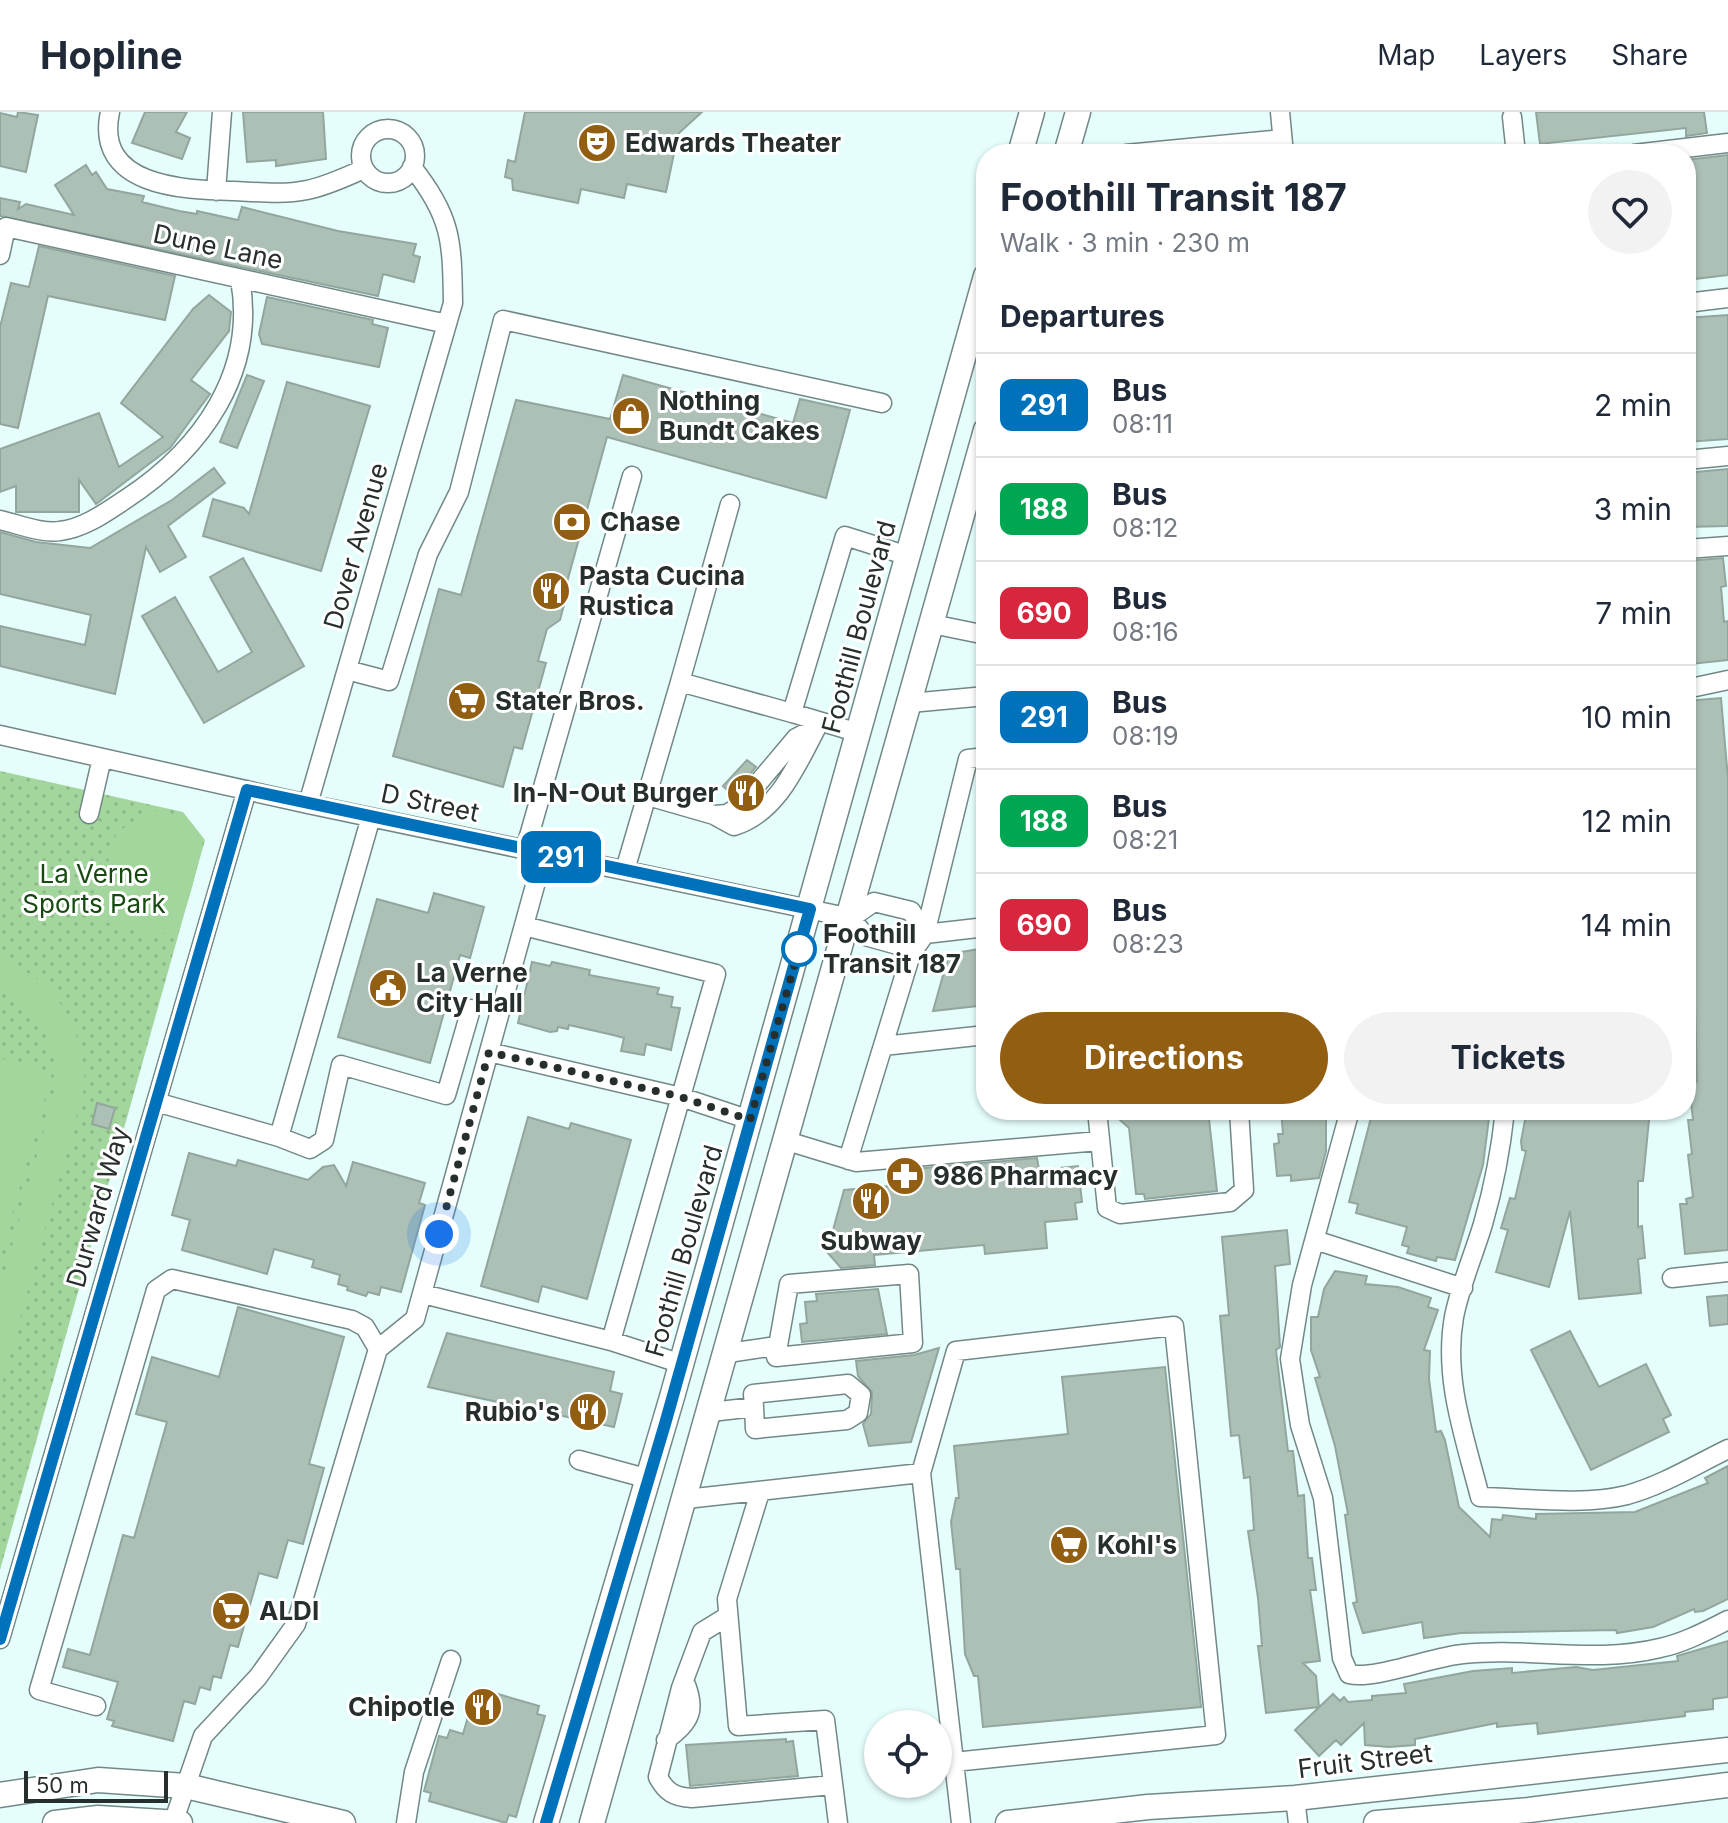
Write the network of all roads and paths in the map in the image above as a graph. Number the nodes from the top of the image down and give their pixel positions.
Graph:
1 (110, 112) edge
2 (222, 112) edge
3 (1032, 112) edge
4 (1078, 112) edge
5 (1280, 112) edge
6 (1512, 117) dead end
7 (1728, 143) edge
8 (1023, 144) edge
9 (1069, 144) edge
10 (1283, 144) edge
11 (1515, 144) edge
12 (1696, 147) edge
13 (412, 167) junction
14 (364, 169) junction
15 (216, 191) junction
16 (0, 255) edge
17 (240, 279) junction
18 (1728, 298) edge
19 (1696, 302) edge
20 (976, 312) edge
21 (447, 324) junction
22 (882, 403) dead end
23 (1728, 456) edge
24 (1696, 459) edge
25 (976, 466) edge
26 (632, 476) dead end
27 (730, 504) dead end
28 (0, 520) edge
29 (1728, 546) edge
30 (1696, 548) edge
31 (908, 556) junction
32 (932, 624) junction
33 (976, 633) edge
34 (347, 670) junction
35 (1728, 680) edge
36 (680, 682) junction
37 (1696, 687) edge
38 (976, 697) edge
39 (910, 703) junction
40 (792, 713) junction
41 (818, 725) junction
42 (859, 733) junction
43 (0, 735) edge
44 (102, 758) junction
45 (976, 758) edge
46 (247, 790) junction
47 (648, 796) junction
48 (308, 804) junction
49 (89, 814) dead end
50 (371, 817) junction
51 (525, 850) junction
52 (544, 853) junction
53 (625, 870) junction
54 (810, 909) junction
55 (851, 918) junction
56 (524, 926) junction
57 (976, 928) edge
58 (925, 934) junction
59 (471, 1009) dead end
60 (976, 1036) edge
61 (883, 1046) junction
62 (489, 1052) junction
63 (681, 1097) junction
64 (156, 1102) junction
65 (750, 1120) junction
66 (1098, 1120) edge
67 (1240, 1120) edge
68 (1347, 1120) edge
69 (1504, 1120) edge
70 (279, 1137) junction
71 (787, 1141) junction
72 (1099, 1141) junction
73 (848, 1160) junction
74 (1315, 1240) junction
75 (1728, 1272) edge
76 (1672, 1278) dead end
77 (1463, 1288) junction
78 (423, 1294) junction
79 (611, 1341) junction
80 (776, 1346) junction
81 (378, 1349) junction
82 (728, 1353) junction
83 (682, 1364) junction
84 (754, 1407) junction
85 (711, 1412) junction
86 (1728, 1449) edge
87 (579, 1460) dead end
88 (921, 1473) junction
89 (649, 1479) junction
90 (760, 1492) junction
91 (686, 1499) junction
92 (728, 1616) junction
93 (1728, 1620) edge
94 (0, 1639) edge
95 (451, 1660) dead end
96 (96, 1706) dead end
97 (1728, 1750) edge
98 (954, 1762) junction
99 (833, 1785) junction
100 (1728, 1785) edge
101 (186, 1786) junction
102 (0, 1795) edge
103 (1295, 1798) junction
104 (1530, 1816) edge
105 (1039, 1821) edge
106 (175, 1822) edge
107 (55, 1823) edge
108 (343, 1823) edge
109 (406, 1823) edge
110 (546, 1823) edge
111 (592, 1823) edge
112 (838, 1823) edge
113 (961, 1823) edge
114 (1008, 1823) edge
115 (1298, 1823) edge
116 (1376, 1823) edge

1 - 15 street
2 - 15 street
3 - 8 main road
4 - 9 main road
5 - 10 street
6 - 11 street
7 - 12 street
13 - 14 street
13 - 14 street
13 - 21 street, Dover Avenue
14 - 15 street
16 - 17 street, Dune Lane
17 - 21 street, Dune Lane
17 - 28 street
18 - 19 street
20 - 31 main road, Foothill Boulevard
21 - 34 street, Dover Avenue
22 - 34 street
23 - 24 street
25 - 32 main road
26 - 51 street
27 - 36 street
29 - 30 street
31 - 40 street
31 - 42 main road, Foothill Boulevard
32 - 33 street
32 - 39 main road
34 - 48 street, Dover Avenue
35 - 37 street
36 - 40 street
36 - 47 street
38 - 39 street
39 - 55 main road
40 - 41 street
41 - 42 street
41 - 47 street
42 - 54 main road, Foothill Boulevard
43 - 44 street, D Street
44 - 46 street, D Street
44 - 49 street
45 - 58 street
46 - 48 street, D Street
46 - 64 street, Durward Way
47 - 53 street
48 - 50 street, D Street
50 - 51 street, D Street
50 - 70 street
51 - 52 street, D Street
52 - 53 street, D Street
52 - 56 street
53 - 54 street, D Street
54 - 55 street, D Street
54 - 65 main road, Foothill Boulevard
55 - 58 street
55 - 58 street
55 - 71 main road
56 - 62 street
56 - 63 street
57 - 58 street
58 - 61 street
59 - 70 street
60 - 61 street
61 - 73 street
62 - 63 street
62 - 78 street
63 - 65 street
63 - 79 street
64 - 70 street
64 - 94 street, Durward Way
65 - 83 main road, Foothill Boulevard
66 - 72 street
67 - 72 street
68 - 74 street
69 - 77 street
71 - 73 street
71 - 82 main road
72 - 73 street
74 - 77 street
74 - 93 street
75 - 76 street
77 - 86 street
78 - 79 street
78 - 81 street
79 - 83 street
80 - 80 street
80 - 82 street
81 - 96 street
81 - 101 street
82 - 85 main road
83 - 89 main road, Foothill Boulevard
84 - 84 street
84 - 85 street
85 - 91 main road
87 - 89 street
88 - 90 street
88 - 98 street
88 - 98 street
89 - 110 main road, Foothill Boulevard
90 - 91 street
90 - 92 street
91 - 111 main road
92 - 99 street
92 - 99 street
95 - 109 street
97 - 103 main road, Fruit Street
98 - 113 street
99 - 112 street
100 - 104 main road
101 - 102 main road
101 - 106 street
101 - 108 main road
103 - 105 main road, Fruit Street
103 - 115 street
104 - 116 main road
105 - 114 main road, Fruit Street
106 - 107 main road

